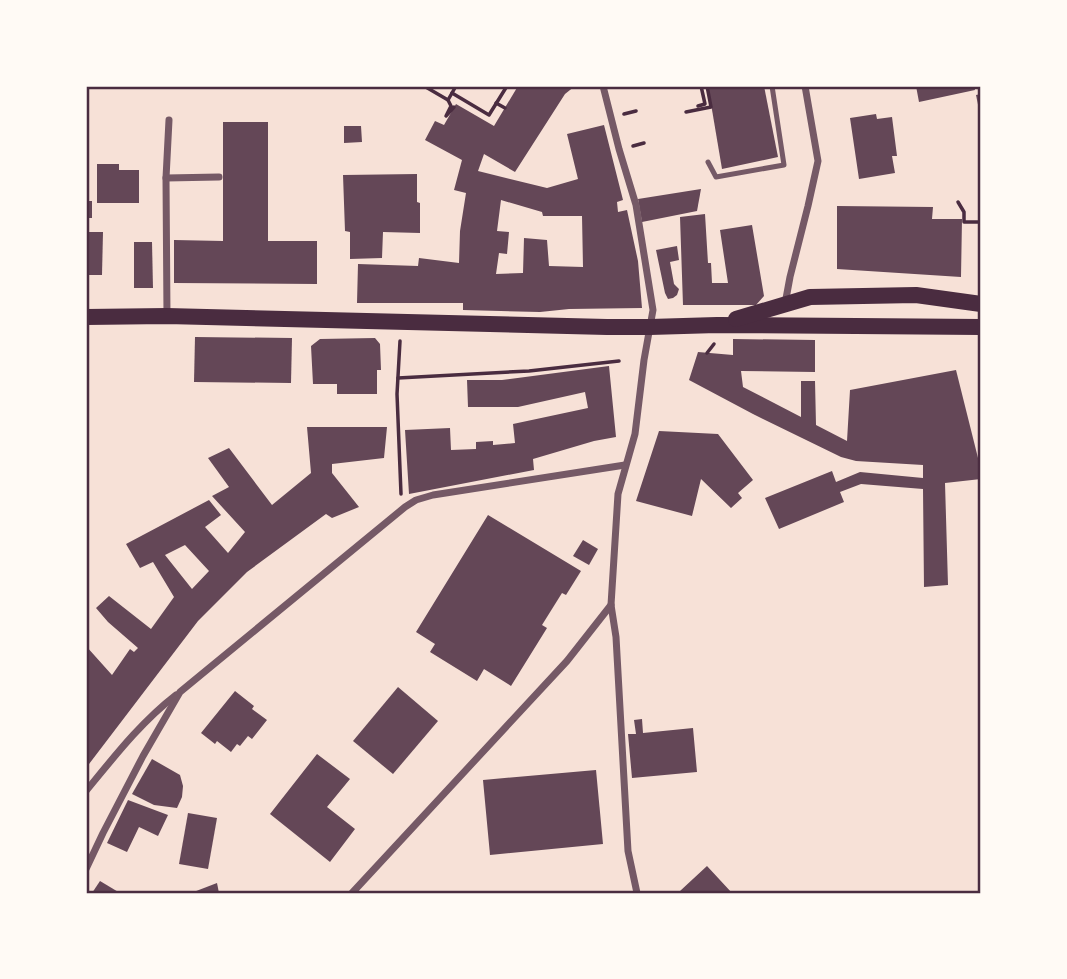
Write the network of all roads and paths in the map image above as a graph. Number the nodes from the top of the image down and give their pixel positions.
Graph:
1 (424, 86) edge
2 (456, 86) edge
3 (507, 86) edge
4 (603, 86) edge
5 (701, 86) edge
6 (707, 86) edge
7 (772, 86) edge
8 (805, 86) edge
9 (452, 93) junction
10 (447, 100) junction
11 (496, 103) junction
12 (698, 106) dead end
13 (454, 107) dead end
14 (505, 108) dead end
15 (636, 111) dead end
16 (686, 112) dead end
17 (624, 114) dead end
18 (169, 120) dead end
19 (644, 143) dead end
20 (632, 146) dead end
21 (708, 162) dead end
22 (219, 177) dead end
23 (166, 178) junction
24 (958, 202) dead end
25 (981, 222) edge
26 (981, 304) edge
27 (785, 306) junction
28 (167, 316) junction
29 (86, 317) edge
30 (401, 322) junction
31 (717, 325) junction
32 (650, 327) junction
33 (981, 327) edge
34 (619, 360) dead end
35 (398, 378) junction
36 (625, 465) junction
37 (405, 507) junction
38 (611, 605) junction
39 (180, 692) junction
40 (86, 791) edge
41 (86, 869) edge
42 (352, 893) edge
43 (637, 893) edge

1 - 10 path
2 - 9 path
3 - 11 path
4 - 32 street
5 - 12 path
6 - 16 path
7 - 21 lane
8 - 27 street
9 - 10 path
9 - 11 path
10 - 13 path
11 - 14 path
15 - 17 path
18 - 23 street
19 - 20 path
22 - 23 street
23 - 28 street
24 - 25 path
26 - 27 main road
27 - 31 main road
28 - 29 main road
28 - 30 main road
30 - 32 main road
30 - 35 path
31 - 32 main road
31 - 33 main road
32 - 36 street
34 - 35 path
35 - 37 path
36 - 37 street
36 - 38 street
37 - 39 street
38 - 42 street
38 - 43 street
39 - 40 street
39 - 41 street

